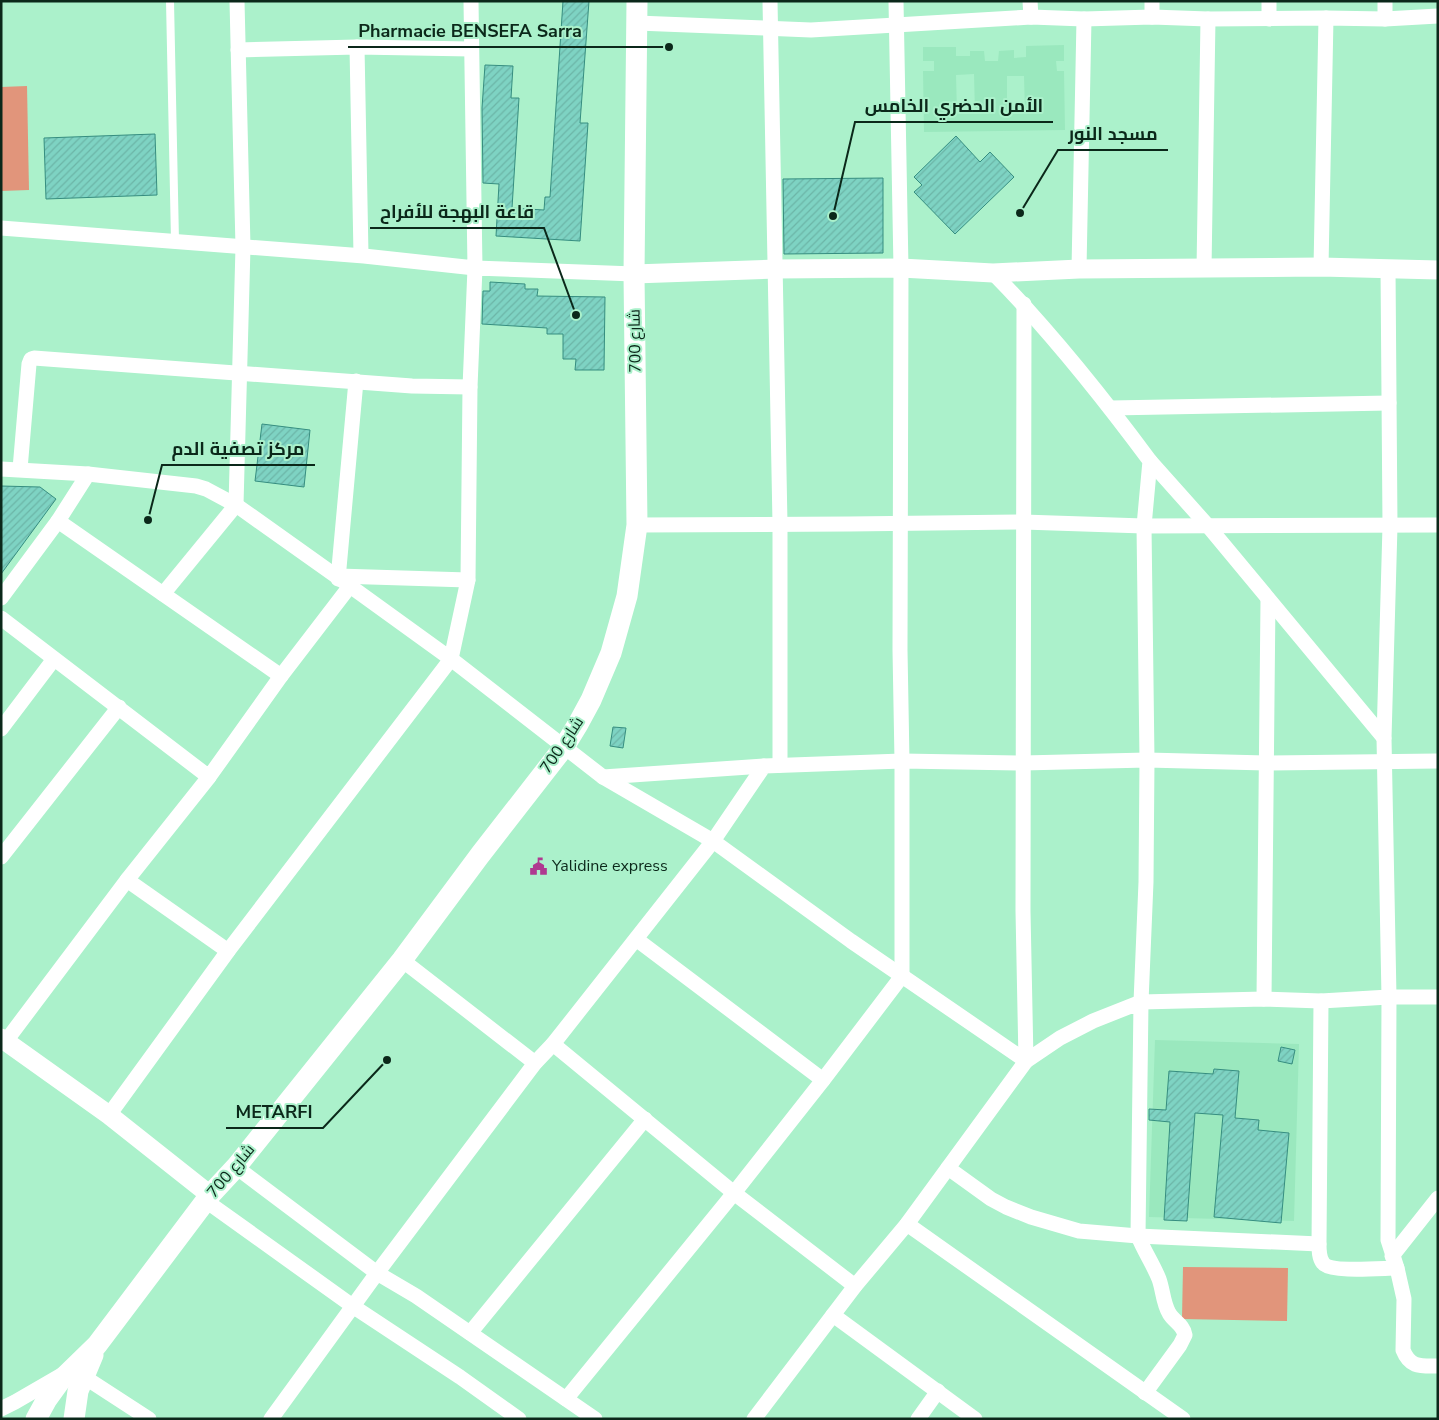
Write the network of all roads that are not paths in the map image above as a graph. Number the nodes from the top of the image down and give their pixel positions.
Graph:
1 (170, 1) edge
2 (237, 1) edge
3 (471, 1) edge
4 (637, 1) edge
5 (770, 1) edge
6 (896, 1) edge
7 (1030, 1) edge
8 (1152, 1) edge
9 (1269, 1) edge
10 (1385, 1) edge
11 (1438, 16) edge
12 (1031, 17) junction
13 (1152, 17) junction
14 (1326, 18) junction
15 (1084, 19) junction
16 (1208, 19) junction
17 (1269, 19) junction
18 (1385, 19) junction
19 (638, 23) junction
20 (897, 26) junction
21 (770, 28) junction
22 (357, 47) junction
23 (471, 49) junction
24 (238, 50) junction
25 (1, 228) edge
26 (175, 241) junction
27 (242, 247) junction
28 (361, 256) junction
29 (1320, 267) junction
30 (475, 268) junction
31 (901, 268) junction
32 (1388, 268) junction
33 (1080, 269) junction
34 (1204, 269) junction
35 (776, 270) junction
36 (1438, 270) edge
37 (993, 273) junction
38 (634, 274) junction
39 (1024, 304) junction
40 (239, 374) junction
41 (356, 381) junction
42 (470, 387) junction
43 (1388, 403) junction
44 (1111, 408) junction
45 (1150, 461) junction
46 (1, 469) edge
47 (20, 470) junction
48 (88, 474) junction
49 (236, 505) junction
50 (58, 521) junction
51 (1023, 522) junction
52 (780, 524) junction
53 (901, 524) junction
54 (637, 525) junction
55 (1438, 525) edge
56 (1144, 526) junction
57 (1208, 526) junction
58 (1390, 526) junction
59 (342, 580) junction
60 (468, 580) junction
61 (163, 594) junction
62 (1, 598) edge
63 (1268, 599) junction
64 (1, 618) edge
65 (451, 659) junction
66 (54, 660) junction
67 (281, 676) junction
68 (119, 707) junction
69 (1, 728) edge
70 (1384, 738) junction
71 (564, 747) junction
72 (1147, 760) junction
73 (902, 761) junction
74 (1438, 761) edge
75 (1385, 762) junction
76 (1023, 763) junction
77 (1266, 763) junction
78 (780, 765) junction
79 (764, 766) junction
80 (209, 776) junction
81 (603, 777) junction
82 (713, 841) junction
83 (1, 856) edge
84 (127, 880) junction
85 (636, 939) junction
86 (228, 951) junction
87 (402, 960) junction
88 (902, 976) junction
89 (1389, 997) junction
90 (1438, 997) edge
91 (1264, 999) junction
92 (1321, 1001) junction
93 (1141, 1002) junction
94 (4, 1039) edge
95 (553, 1044) junction
96 (1026, 1061) junction
97 (535, 1064) junction
98 (824, 1080) junction
99 (109, 1114) junction
100 (645, 1119) junction
101 (236, 1167) junction
102 (948, 1168) junction
103 (734, 1193) junction
104 (208, 1198) junction
105 (1438, 1198) edge
106 (907, 1224) junction
107 (1138, 1236) junction
108 (1319, 1244) junction
109 (1394, 1262) junction
110 (377, 1273) junction
111 (855, 1286) junction
112 (354, 1306) junction
113 (832, 1315) junction
114 (470, 1333) junction
115 (1438, 1366) edge
116 (78, 1373) junction
117 (938, 1392) junction
118 (1145, 1393) junction
119 (566, 1399) junction
120 (1, 1409) edge
121 (277, 1417) edge
122 (1174, 1417) edge
123 (36, 1419) edge
124 (74, 1419) edge
125 (149, 1419) edge
126 (518, 1419) edge
127 (595, 1419) edge
128 (754, 1419) edge
129 (918, 1419) edge
130 (975, 1419) edge

1 - 26 lane
2 - 24 street
3 - 23 street
4 - 19 main road, شارع 700
5 - 21 street
6 - 20 street
7 - 12 street
8 - 13 street
9 - 17 street
10 - 18 street
11 - 18 street
12 - 15 street
12 - 20 street
13 - 15 street
13 - 16 street
14 - 17 street
14 - 18 street
14 - 29 street
15 - 33 street
16 - 17 street
16 - 34 street
19 - 21 street
19 - 38 main road, شارع 700
20 - 21 street
20 - 31 street
21 - 35 street
22 - 23 street
22 - 24 street
22 - 28 street
23 - 30 street
24 - 27 street
25 - 26 street
26 - 27 street
27 - 28 street
27 - 40 street
28 - 30 street
29 - 32 street
29 - 34 street
30 - 38 street
30 - 42 street
31 - 35 street
31 - 37 street
31 - 53 street
32 - 36 street
32 - 43 street
33 - 34 street
33 - 37 street
35 - 38 street
35 - 52 street
37 - 39 street
38 - 54 main road, شارع 700
39 - 44 street
39 - 51 street
40 - 41 street
40 - 47 street
40 - 49 street
41 - 42 street
41 - 59 street
42 - 60 street
43 - 44 street
43 - 58 street
44 - 45 street
45 - 56 street
45 - 57 street
46 - 47 street
47 - 48 street
48 - 49 street
48 - 50 street
49 - 59 street
49 - 61 street
50 - 61 street
50 - 62 street
51 - 53 street
51 - 56 street
51 - 76 street
52 - 53 street
52 - 54 street
52 - 78 street
53 - 73 street
54 - 71 main road, شارع 700
55 - 58 street
56 - 57 street
56 - 72 street
57 - 58 street
57 - 63 street
58 - 70 street
59 - 60 street
59 - 65 street
59 - 67 street
60 - 65 street
61 - 67 street
63 - 70 street
63 - 77 street
64 - 66 street
65 - 71 street
65 - 86 street
66 - 68 street
66 - 69 street
67 - 80 street
68 - 80 street
68 - 83 street
70 - 75 street
71 - 81 street
71 - 87 main road, شارع 700
72 - 76 street
72 - 77 street
72 - 93 street
73 - 76 street
73 - 78 street
73 - 88 street
74 - 75 street
75 - 77 street
75 - 89 street
76 - 96 street
77 - 91 street
78 - 79 street
79 - 81 street
79 - 82 street
80 - 84 street
81 - 82 street
82 - 85 street
82 - 88 street
84 - 86 street
84 - 94 street
85 - 95 street
85 - 98 street
86 - 99 street
87 - 97 street
87 - 101 main road, شارع 700
88 - 96 street
88 - 98 street
89 - 90 street
89 - 92 street
89 - 109 street
91 - 92 street
91 - 93 street
92 - 108 street
93 - 96 street
93 - 107 street
94 - 99 street
95 - 97 street
95 - 100 street
96 - 102 street
97 - 110 street
98 - 103 street
99 - 104 street
100 - 103 street
100 - 114 street
101 - 104 main road, شارع 700
101 - 110 street
102 - 106 street
102 - 107 street
103 - 111 street
103 - 119 street
104 - 112 street
104 - 116 main road, شارع 700
105 - 109 street
106 - 111 street
106 - 118 street
107 - 108 street
107 - 118 street
108 - 109 street
109 - 115 street
110 - 112 street
110 - 114 street
111 - 113 street
112 - 121 street
112 - 126 street
113 - 117 street
113 - 128 street
114 - 119 street
116 - 120 street
116 - 123 main road
116 - 124 main road, شارع 700
116 - 125 street
117 - 129 street
117 - 130 street
118 - 122 street
119 - 127 street

